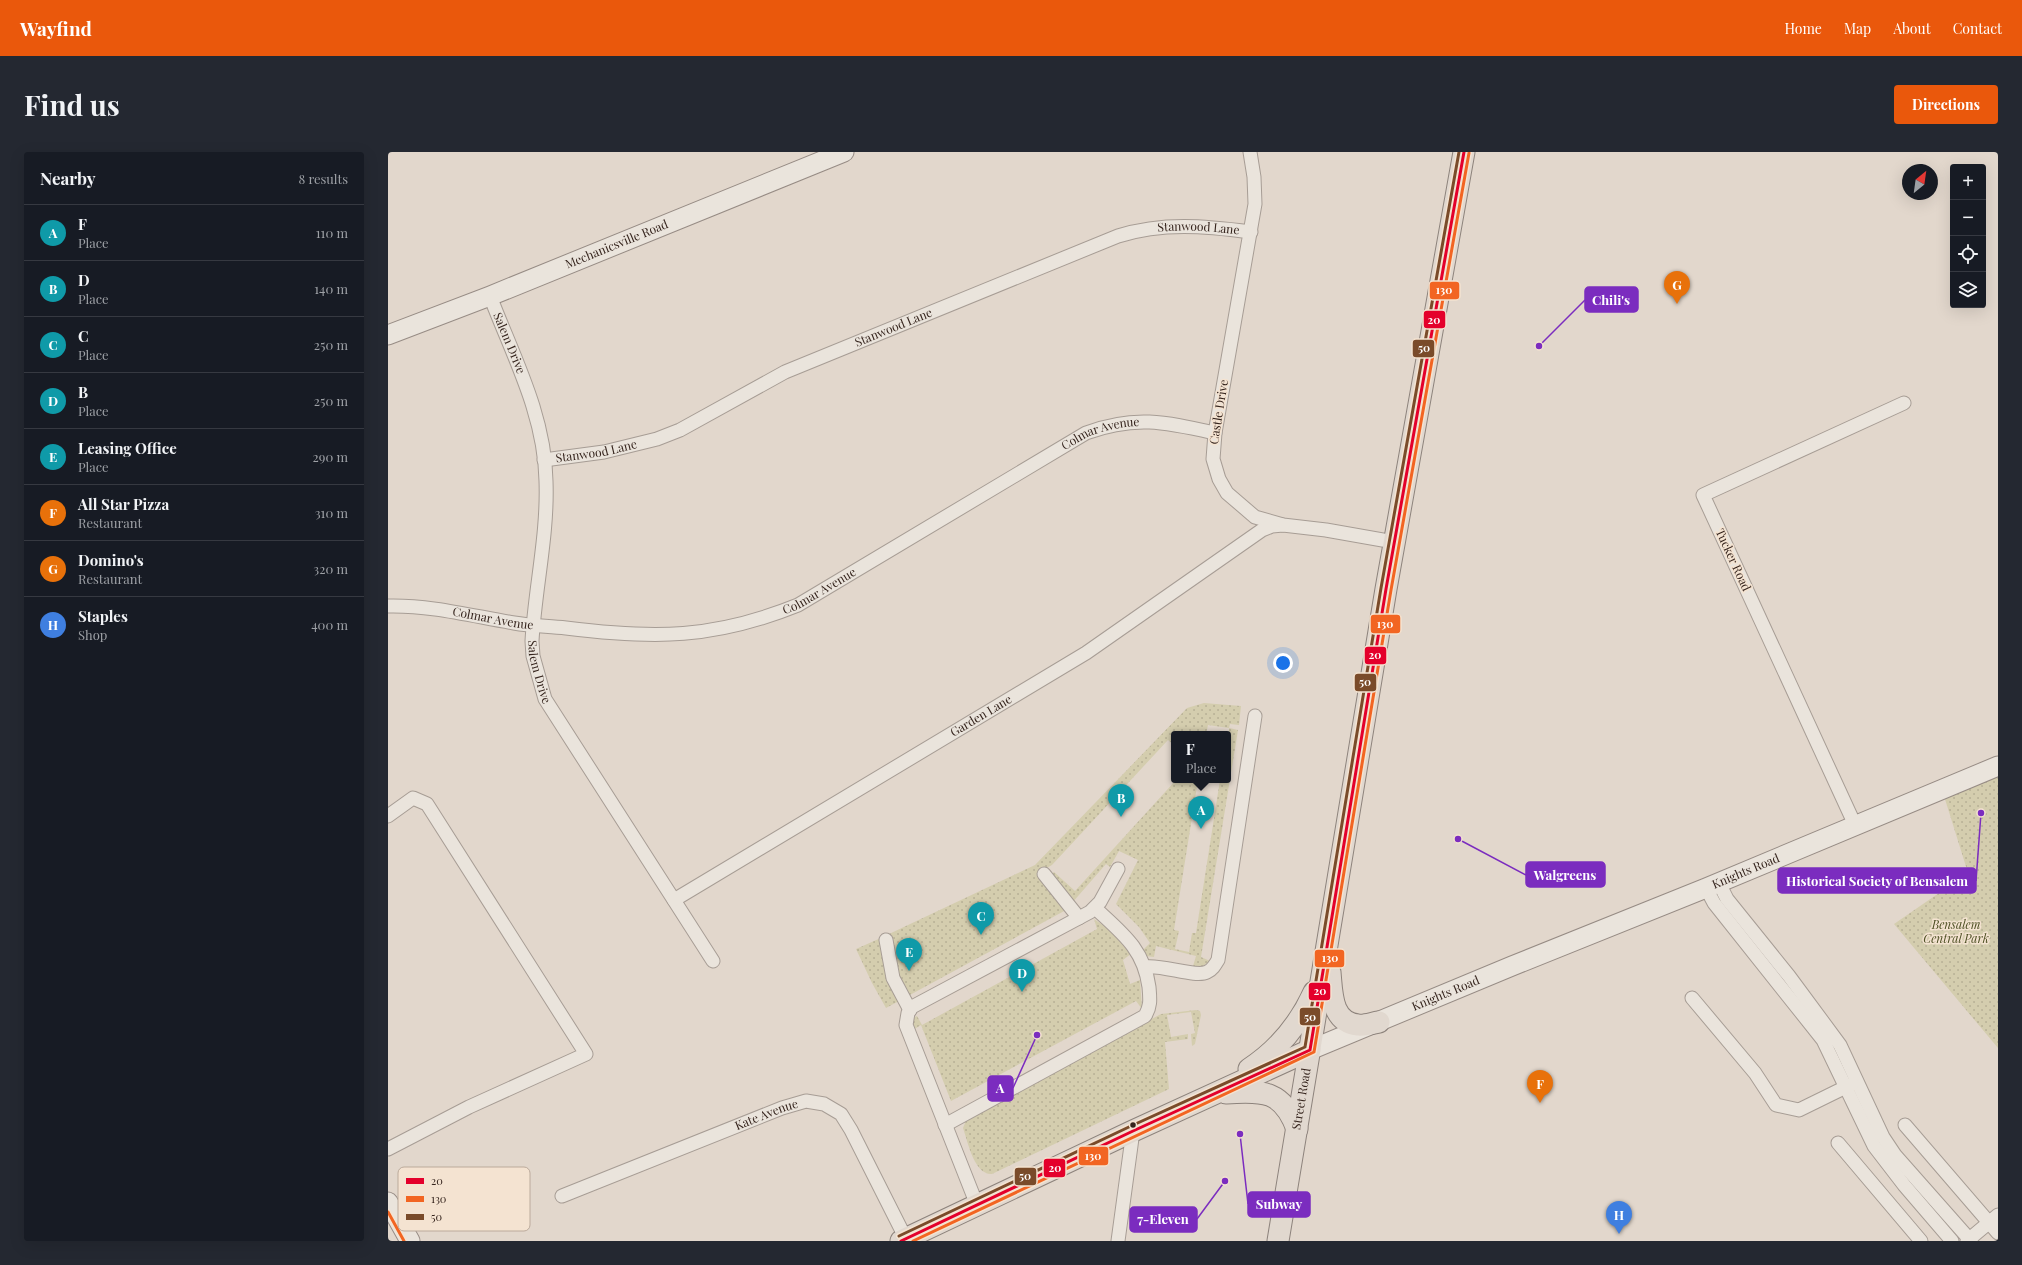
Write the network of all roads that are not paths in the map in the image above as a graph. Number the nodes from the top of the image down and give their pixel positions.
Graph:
1 (844, 152) edge
2 (1250, 152) edge
3 (1464, 152) edge
4 (1251, 232) junction
5 (490, 296) junction
6 (388, 335) edge
7 (1904, 403) dead end
8 (1215, 433) junction
9 (544, 460) junction
10 (1283, 525) junction
11 (1394, 542) junction
12 (388, 606) edge
13 (533, 626) junction
14 (1255, 716) dead end
15 (1998, 766) edge
16 (388, 816) edge
17 (1855, 825) junction
18 (1118, 869) dead end
19 (1044, 874) dead end
20 (1713, 886) junction
21 (674, 900) junction
22 (1095, 908) junction
23 (1079, 918) junction
24 (886, 940) dead end
25 (1326, 956) junction
26 (714, 961) dead end
27 (1145, 967) junction
28 (1692, 998) dead end
29 (910, 1010) junction
30 (1379, 1022) junction
31 (1310, 1050) junction
32 (1851, 1085) junction
33 (1212, 1094) junction
34 (945, 1125) junction
35 (1905, 1125) dead end
36 (1297, 1129) junction
37 (1133, 1131) junction
38 (1838, 1143) dead end
39 (388, 1148) edge
40 (562, 1196) dead end
41 (388, 1202) edge
42 (977, 1205) junction
43 (1994, 1219) edge
44 (398, 1220) edge
45 (404, 1231) edge
46 (1998, 1233) edge
47 (905, 1240) edge
48 (1969, 1240) edge
49 (410, 1241) edge
50 (1118, 1241) edge
51 (1278, 1241) edge
52 (1921, 1241) edge
53 (1952, 1241) edge

1 - 5 main road, Mechanicsville Road
2 - 4 street, Castle Drive
3 - 11 main road, Street Road
4 - 8 street, Castle Drive
4 - 9 street, Stanwood Lane
5 - 6 main road, Mechanicsville Road
5 - 9 street, Salem Drive
7 - 17 street, Tucker Road
8 - 10 street, Castle Drive
8 - 13 street, Colmar Avenue
9 - 13 street, Salem Drive
10 - 11 street, Castle Drive
10 - 21 street, Garden Lane
11 - 25 main road, Street Road
12 - 13 street, Colmar Avenue
13 - 21 street, Salem Drive
14 - 27 street
15 - 17 main road, Knights Road
16 - 39 street
17 - 20 main road, Knights Road
18 - 22 street
19 - 23 street
20 - 30 main road, Knights Road
20 - 32 street
21 - 26 street, Salem Drive
22 - 23 street
22 - 27 street
23 - 29 street
24 - 29 street
25 - 30 main road
25 - 31 main road, Street Road
25 - 33 main road
27 - 34 street
28 - 32 street
29 - 34 street
30 - 31 main road, Knights Road
31 - 33 main road, Knights Road
31 - 36 main road, Street Road
32 - 48 street
32 - 53 street
33 - 36 main road
33 - 37 main road, Knights Road
34 - 42 street
35 - 43 street
36 - 51 main road, Street Road
37 - 42 main road, Knights Road
37 - 50 street
38 - 52 street
40 - 47 street, Kate Avenue
41 - 44 main road
42 - 47 main road, Knights Road
43 - 46 street
43 - 48 street
45 - 49 main road

